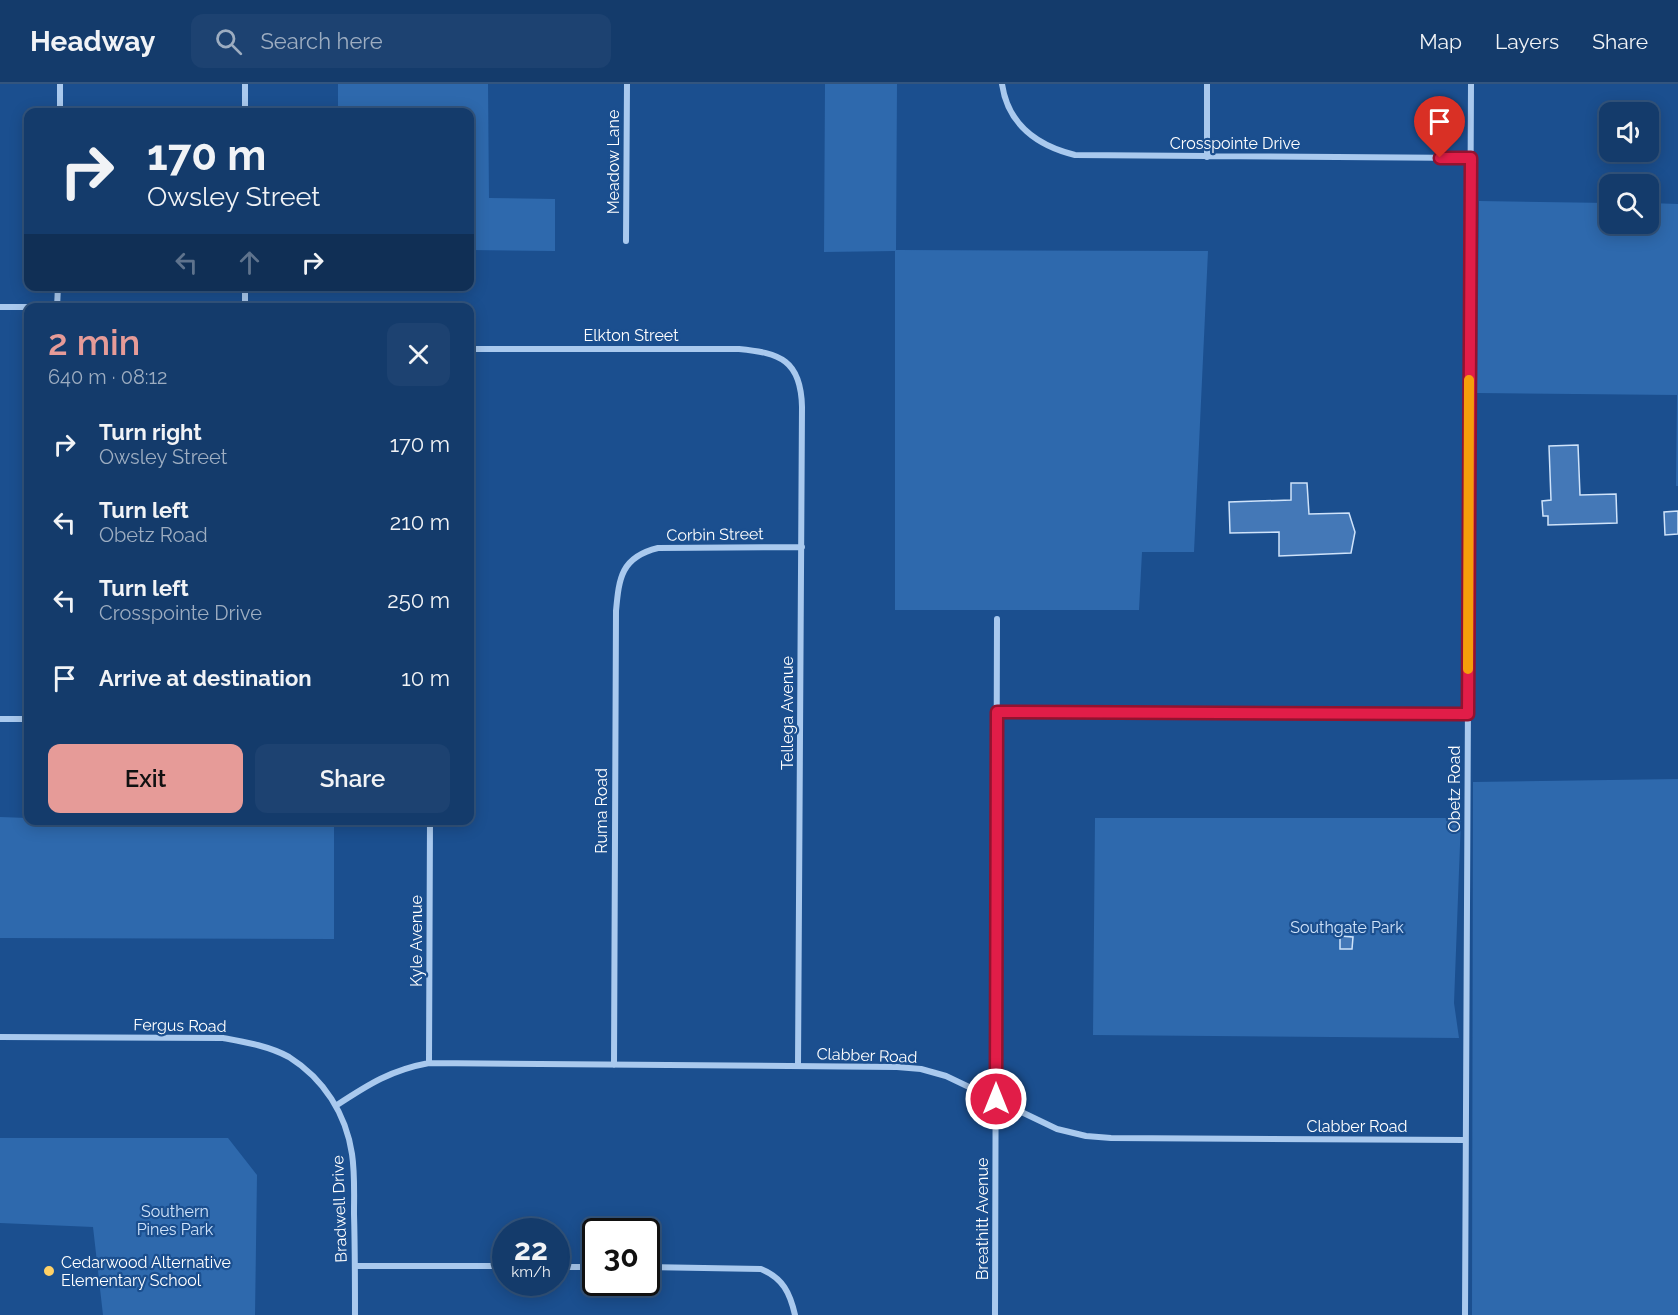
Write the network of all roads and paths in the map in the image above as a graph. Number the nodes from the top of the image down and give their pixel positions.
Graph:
1 (60, 84) edge
2 (245, 84) edge
3 (627, 84) edge
4 (1002, 84) edge
5 (1207, 84) edge
6 (1471, 84) edge
7 (60, 108) edge
8 (245, 108) edge
9 (1207, 157) junction
10 (1471, 158) junction
11 (626, 241) dead end
12 (0, 307) edge
13 (24, 307) edge
14 (474, 349) edge
15 (788, 364) joint
16 (802, 547) junction
17 (631, 560) joint
18 (997, 619) dead end
19 (997, 712) junction
20 (1468, 714) junction
21 (0, 719) edge
22 (24, 719) edge
23 (430, 825) edge
24 (0, 1037) edge
25 (429, 1062) junction
26 (614, 1065) junction
27 (798, 1066) junction
28 (996, 1099) junction
29 (337, 1105) junction
30 (1465, 1140) junction
31 (355, 1266) junction
32 (492, 1266) edge
33 (660, 1267) edge
34 (355, 1315) edge
35 (795, 1315) edge
36 (995, 1315) edge
37 (1465, 1315) edge

1 - 7 street
2 - 8 street
3 - 11 street, Meadow Lane
4 - 9 street, Crosspointe Drive
5 - 9 street
6 - 10 street, Obetz Road
9 - 10 street, Crosspointe Drive
10 - 20 street, Obetz Road
12 - 13 street
14 - 15 street, Elkton Street
15 - 16 street, Tellega Avenue
16 - 17 street, Corbin Street
16 - 27 street, Tellega Avenue
17 - 26 street, Ruma Road
18 - 19 street, Breathitt Avenue
19 - 20 street
19 - 28 street, Breathitt Avenue
20 - 30 street, Obetz Road
21 - 22 street
23 - 25 street, Kyle Avenue
24 - 29 street, Fergus Road
25 - 26 street, Clabber Road
25 - 29 street, Clabber Road
26 - 27 street, Clabber Road
27 - 28 street, Clabber Road
28 - 30 street, Clabber Road
28 - 36 street, Breathitt Avenue
29 - 31 street, Bradwell Drive
30 - 37 street, Obetz Road
31 - 32 street
31 - 34 street, Bradwell Drive
33 - 35 street

